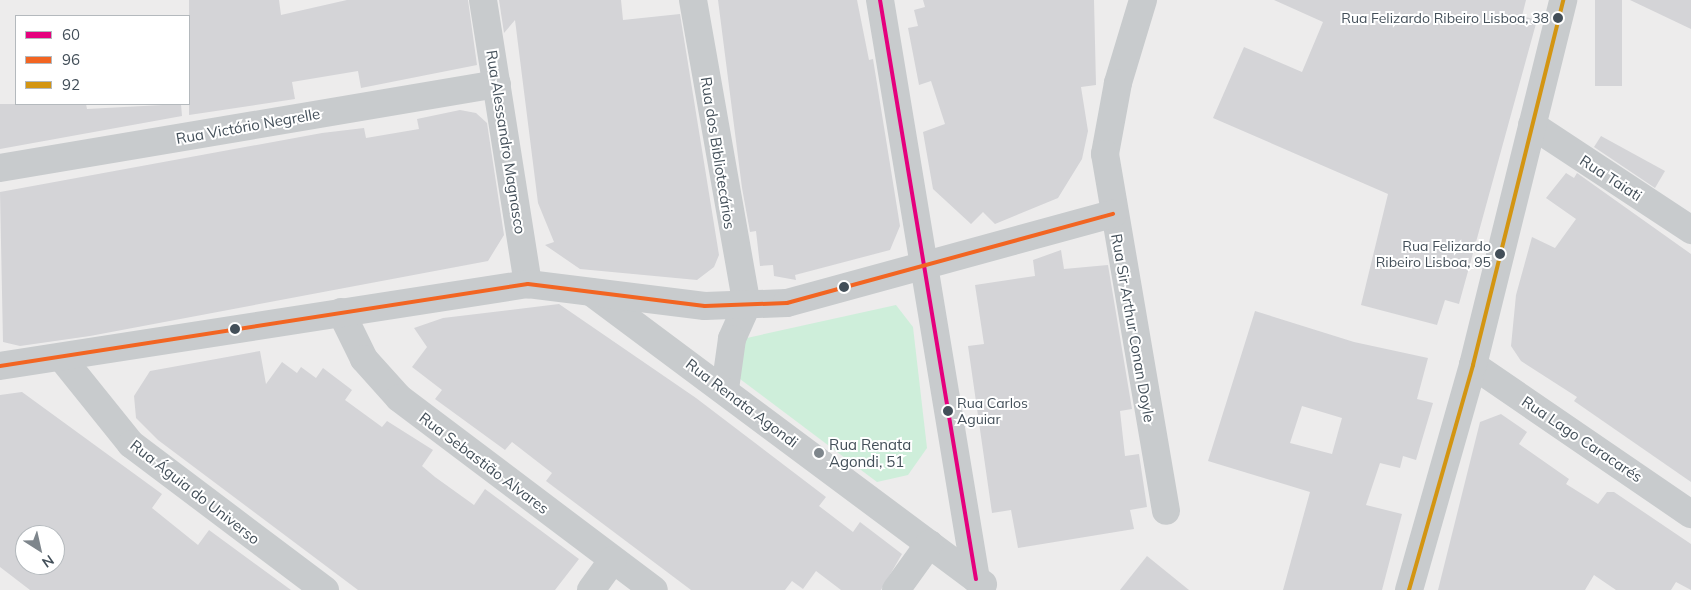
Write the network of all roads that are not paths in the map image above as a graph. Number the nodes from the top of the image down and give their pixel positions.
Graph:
1 (483, 0) edge
2 (693, 0) edge
3 (880, 0) edge
4 (1143, 0) edge
5 (1564, 0) edge
6 (497, 84) junction
7 (1532, 124) junction
8 (0, 168) edge
9 (1112, 214) junction
10 (1691, 230) edge
11 (926, 267) junction
12 (528, 284) junction
13 (587, 290) junction
14 (747, 304) junction
15 (341, 312) junction
16 (60, 357) junction
17 (1473, 365) junction
18 (0, 366) edge
19 (725, 389) junction
20 (1166, 510) dead end
21 (1691, 514) edge
22 (929, 544) junction
23 (614, 560) junction
24 (984, 584) edge
25 (325, 590) edge
26 (591, 590) edge
27 (654, 590) edge
28 (896, 590) edge
29 (1409, 590) edge

1 - 6 street, Rua Alessandro Magnasco
2 - 14 street, Rua dos Bibliotecários
3 - 11 street
4 - 9 street, Rua Sir Arthur Conan Doyle
5 - 7 street
6 - 8 street, Rua Victório Negrelle
6 - 12 street, Rua Alessandro Magnasco
7 - 10 street, Rua Taiati
7 - 17 street
9 - 11 street
9 - 20 street, Rua Sir Arthur Conan Doyle
11 - 14 street
11 - 24 street
12 - 13 street
12 - 15 street
13 - 14 street
13 - 19 street, Rua Renata Agondi
14 - 19 street
15 - 16 street
15 - 23 street, Rua Sebastião Alvares
16 - 18 street
16 - 25 street, Rua Águia do Universo
17 - 21 street, Rua Lago Caracarés
17 - 29 street
19 - 22 street, Rua Renata Agondi
22 - 24 street, Rua Renata Agondi
22 - 28 street
23 - 26 street
23 - 27 street, Rua Sebastião Alvares

